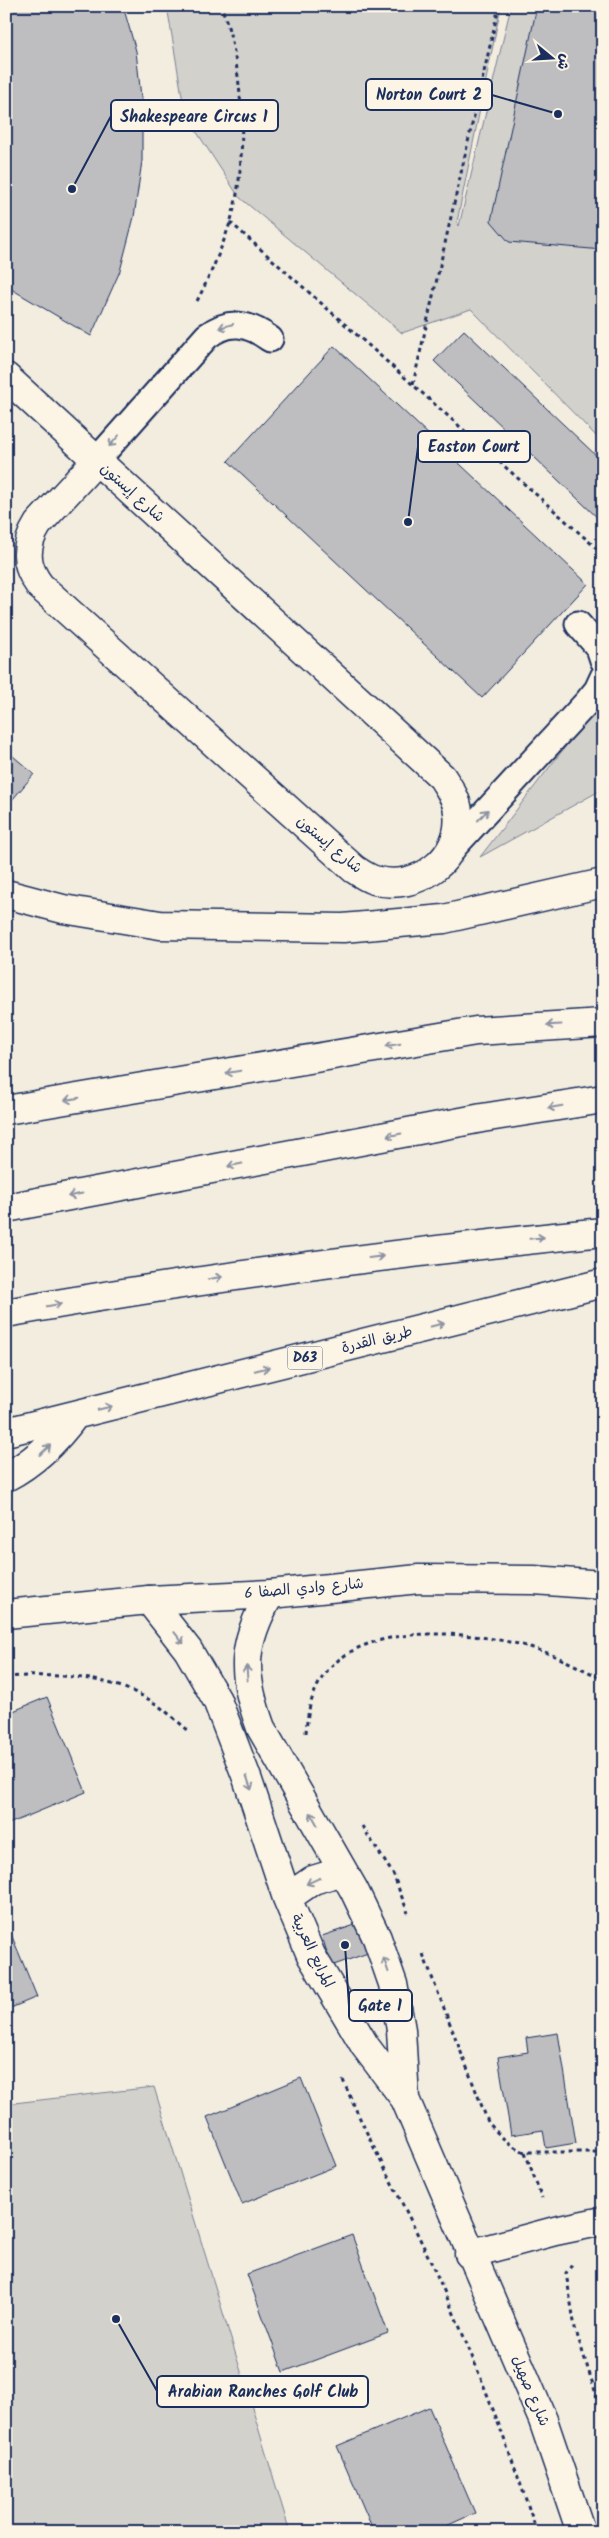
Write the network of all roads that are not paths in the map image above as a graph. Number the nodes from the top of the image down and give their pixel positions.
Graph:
1 (270, 339) dead end
2 (6, 377) edge
3 (96, 461) junction
4 (578, 624) dead end
5 (603, 660) edge
6 (603, 677) edge
7 (450, 851) junction
8 (603, 883) edge
9 (6, 894) edge
10 (603, 1024) edge
11 (603, 1099) edge
12 (6, 1110) edge
13 (6, 1208) edge
14 (603, 1232) edge
15 (603, 1283) edge
16 (6, 1313) edge
17 (75, 1415) junction
18 (6, 1432) edge
19 (6, 1477) edge
20 (603, 1584) edge
21 (270, 1594) junction
22 (148, 1600) junction
23 (6, 1614) edge
24 (343, 1871) junction
25 (287, 1898) junction
26 (401, 2030) junction
27 (365, 2046) junction
28 (405, 2099) junction
29 (603, 2221) edge
30 (469, 2254) junction
31 (581, 2532) edge

1 -> 3 lane
2 - 3 street, شارع إيستون
3 - 7 street, شارع إيستون
3 - 7 street, شارع إيستون
4 - 5 lane
7 -> 6 lane
8 - 9 street
10 -> 12 street
11 -> 13 street
16 -> 14 street
17 -> 15 street, طريق القدرة / D63
17 - 18 street, طريق القدرة / D63
19 -> 17 street
20 - 21 street, شارع وادي الصفا 6
21 - 22 street, شارع وادي الصفا 6
24 -> 21 street
22 - 23 street, شارع وادي الصفا 6
22 -> 25 street, المرابع العربية
24 -> 25 street
26 -> 24 street
25 - 27 street, المرابع العربية
26 - 27 street
26 - 28 street
27 - 28 street, المرابع العربية
28 - 30 street, شارع صهيل
29 - 30 street
30 - 31 street, شارع صهيل

